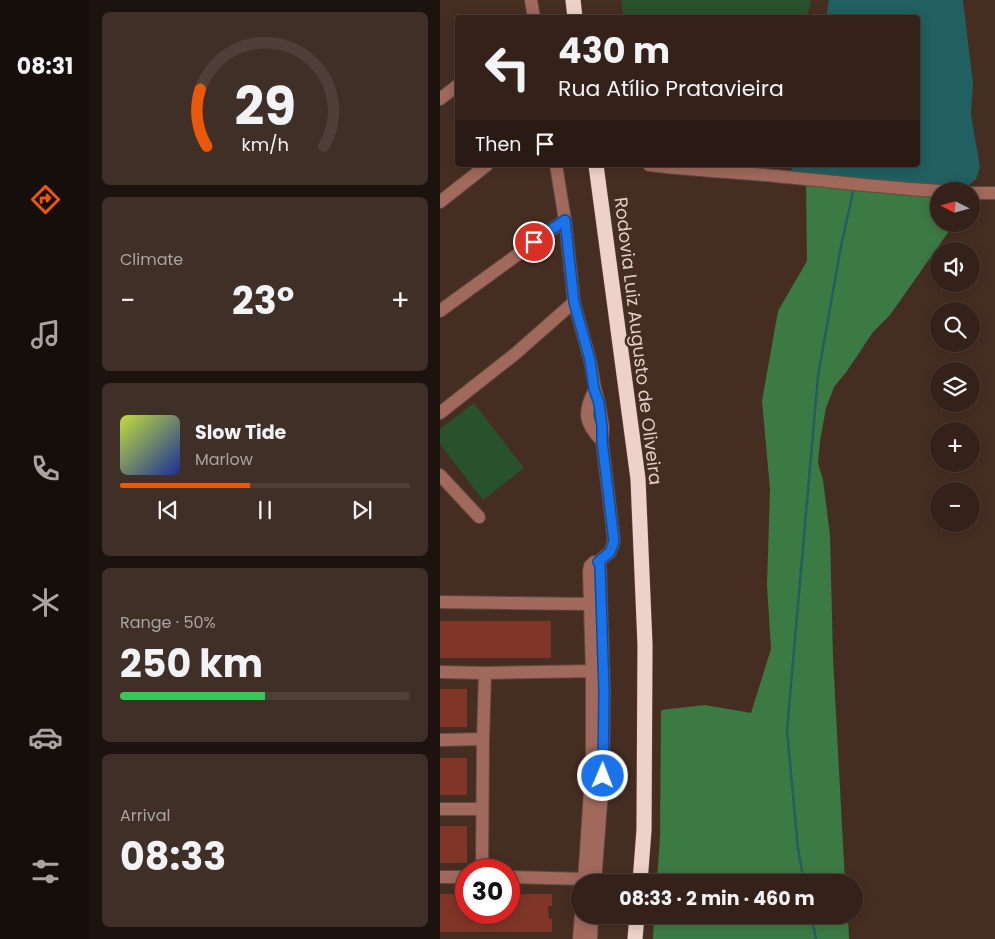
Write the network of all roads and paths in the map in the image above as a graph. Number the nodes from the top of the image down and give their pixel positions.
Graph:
1 (531, 0) edge
2 (572, 0) edge
3 (534, 15) edge
4 (574, 15) edge
5 (455, 87) edge
6 (440, 99) edge
7 (484, 167) edge
8 (556, 167) edge
9 (596, 167) edge
10 (668, 167) edge
11 (930, 191) edge
12 (980, 193) edge
13 (995, 193) edge
14 (440, 202) edge
15 (565, 220) junction
16 (574, 302) junction
17 (440, 311) edge
18 (440, 413) edge
19 (440, 475) edge
20 (479, 517) dead end
21 (598, 562) junction
22 (440, 602) edge
23 (590, 604) junction
24 (592, 671) junction
25 (440, 672) edge
26 (485, 673) junction
27 (483, 739) junction
28 (440, 740) edge
29 (440, 809) edge
30 (482, 809) junction
31 (482, 859) edge
32 (588, 874) edge
33 (589, 874) edge
34 (641, 874) edge
35 (440, 877) edge
36 (455, 877) edge
37 (520, 878) edge
38 (571, 880) edge
39 (580, 924) edge
40 (592, 924) edge
41 (636, 924) edge
42 (579, 939) edge
43 (591, 939) edge
44 (635, 939) edge

1 - 3 street
2 - 4 highway
5 - 6 street
7 - 14 street
8 - 15 street
9 - 34 highway, Rodovia Luiz Augusto de Oliveira
10 - 11 street
12 - 13 street
15 - 16 street
15 - 17 street
16 - 18 street
16 - 21 street
19 - 20 street
21 - 23 street
21 - 33 street
22 - 23 street
23 - 24 street
24 - 26 street
24 - 32 street
25 - 26 street
26 - 27 street
27 - 28 street
27 - 30 street
29 - 30 street
30 - 31 street
35 - 36 street
37 - 38 street
39 - 42 street
40 - 43 street
41 - 44 highway

